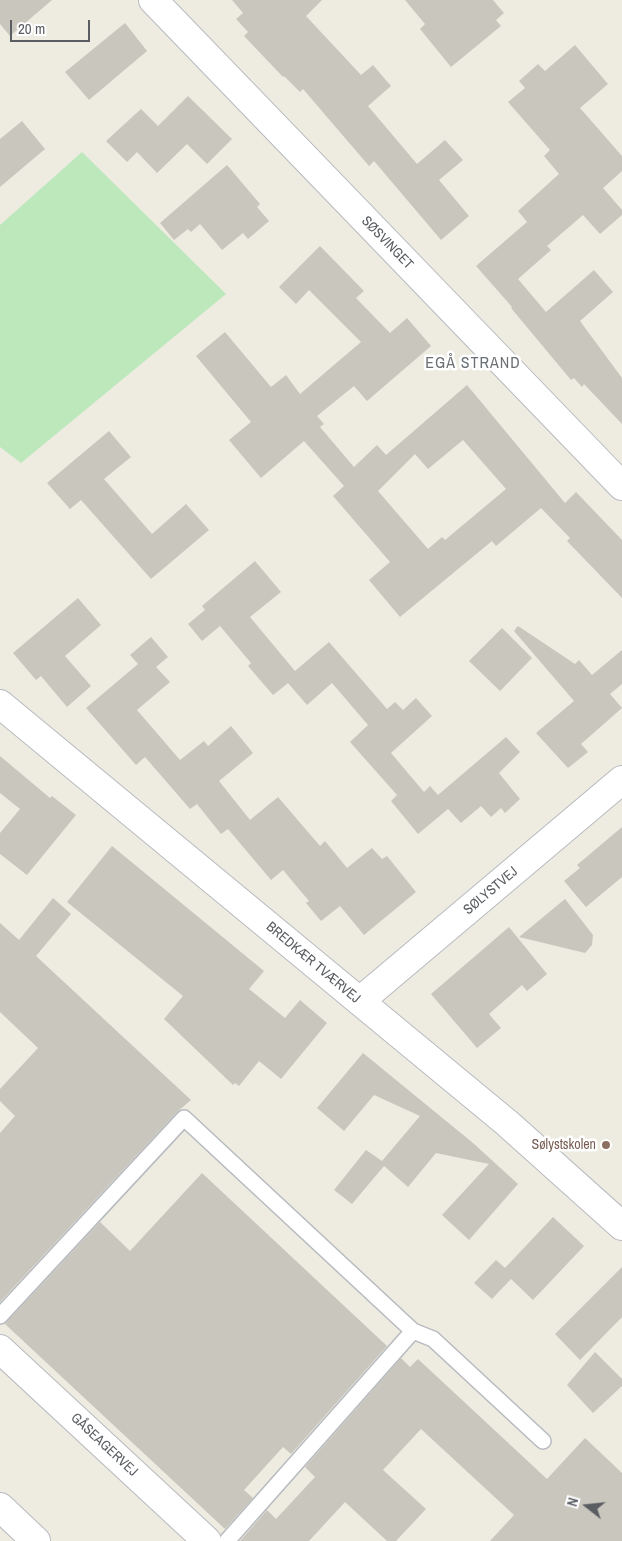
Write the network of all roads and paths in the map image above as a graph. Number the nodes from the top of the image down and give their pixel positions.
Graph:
1 (153, 0) edge
2 (622, 486) edge
3 (0, 704) edge
4 (622, 780) edge
5 (360, 1001) junction
6 (622, 1226) edge
7 (0, 1316) edge
8 (413, 1332) junction
9 (0, 1349) edge
10 (543, 1441) dead end
11 (0, 1507) edge
12 (36, 1541) edge
13 (207, 1541) edge
14 (227, 1541) edge

1 - 2 street, SØSVINGET
3 - 5 street, BREDKÆR TVÆRVEJ
4 - 5 street, SØLYSTVEJ
5 - 6 street, BREDKÆR TVÆRVEJ
7 - 8 lane
8 - 10 lane
8 - 14 lane
9 - 13 street, GÅSEAGERVEJ
11 - 12 street

